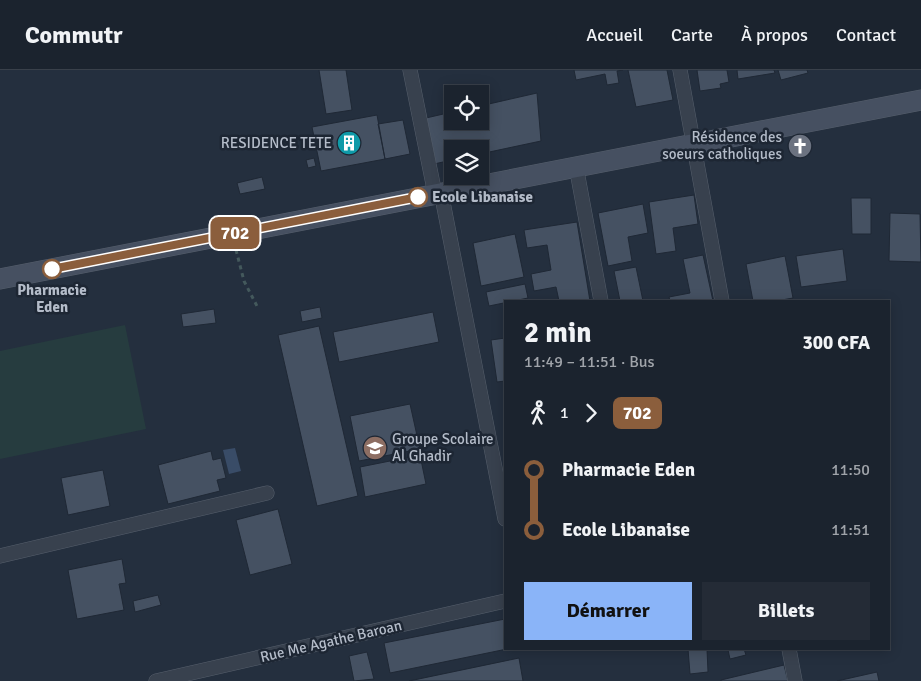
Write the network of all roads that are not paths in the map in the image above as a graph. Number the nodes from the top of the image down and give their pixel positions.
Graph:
1 (410, 70) edge
2 (680, 70) edge
3 (921, 100) edge
4 (692, 145) junction
5 (576, 166) junction
6 (438, 193) junction
7 (0, 279) edge
8 (601, 300) edge
9 (722, 300) edge
10 (266, 493) dead end
11 (504, 512) edge
12 (0, 556) edge
13 (504, 601) edge
14 (789, 650) edge
15 (156, 681) edge
16 (795, 681) edge

1 - 6 street
2 - 4 street
3 - 4 main road
4 - 5 main road
4 - 9 street
5 - 6 main road
5 - 8 street
6 - 7 main road
6 - 11 street
10 - 12 street
13 - 15 street, Rue Me Agathe Baroan
14 - 16 street

